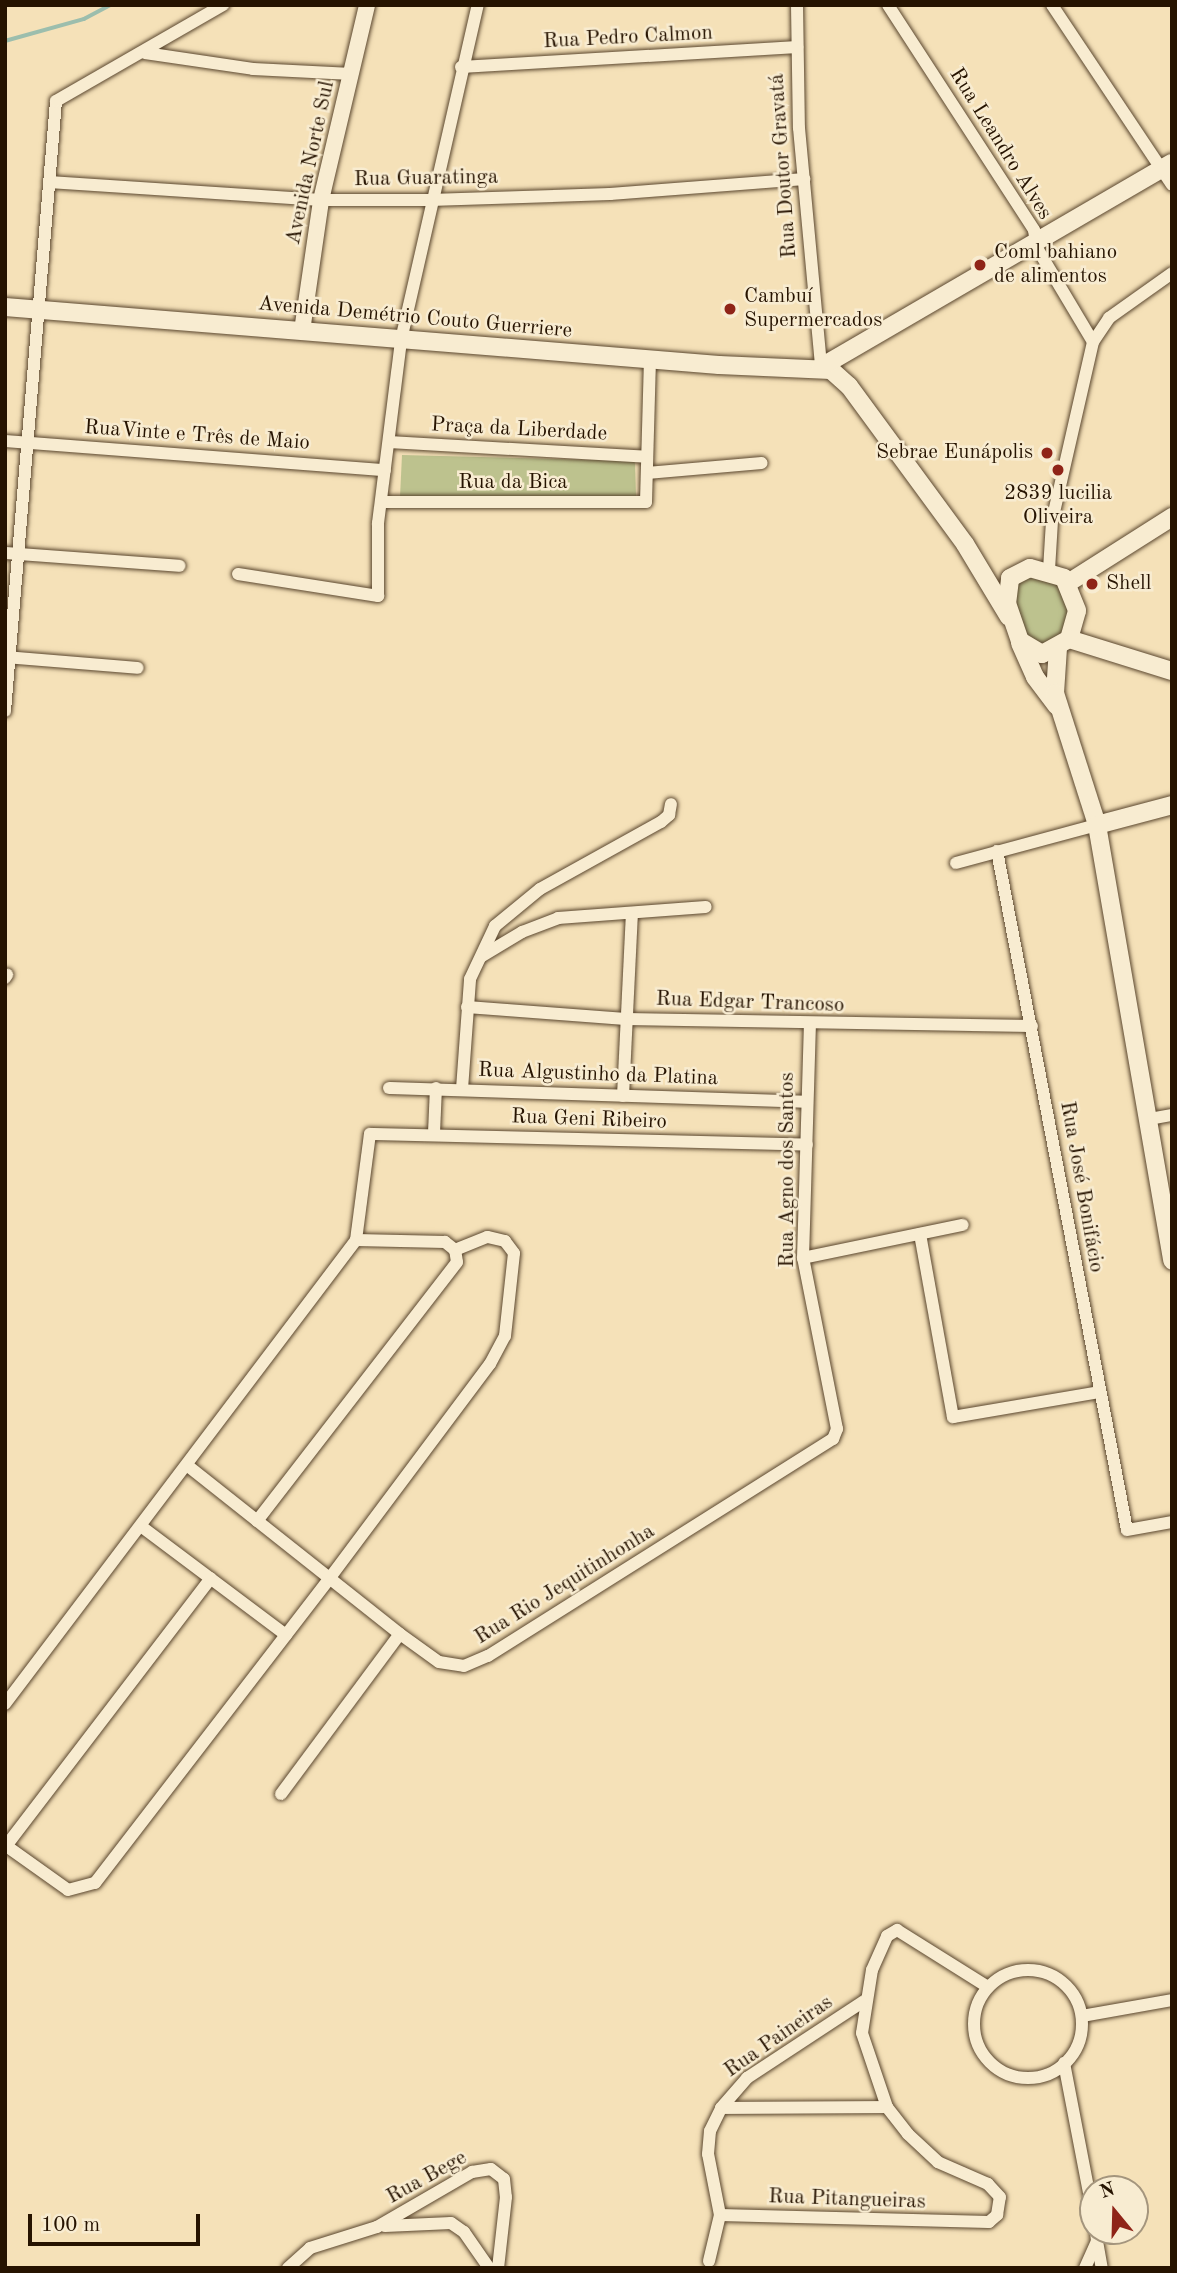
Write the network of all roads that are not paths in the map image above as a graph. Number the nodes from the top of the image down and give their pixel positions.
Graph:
1 (223, 5) edge
2 (367, 5) edge
3 (478, 5) edge
4 (797, 5) edge
5 (888, 5) edge
6 (1052, 5) edge
7 (797, 47) junction
8 (145, 53) junction
9 (461, 67) junction
10 (352, 74) junction
11 (1166, 166) edge
12 (804, 179) junction
13 (49, 182) junction
14 (1172, 185) edge
15 (321, 200) junction
16 (430, 200) junction
17 (1036, 239) junction
18 (1172, 273) edge
19 (5, 307) edge
20 (38, 310) junction
21 (302, 331) junction
22 (401, 340) junction
23 (1093, 342) junction
24 (650, 360) junction
25 (821, 367) junction
26 (5, 441) edge
27 (389, 442) junction
28 (29, 443) junction
29 (647, 457) junction
30 (762, 463) dead end
31 (385, 470) junction
32 (647, 473) junction
33 (381, 502) junction
34 (1172, 517) edge
35 (965, 544) junction
36 (5, 553) edge
37 (20, 554) junction
38 (180, 566) dead end
39 (1049, 570) junction
40 (238, 574) dead end
41 (1010, 578) junction
42 (1068, 583) junction
43 (1009, 617) junction
44 (1020, 641) junction
45 (1063, 643) junction
46 (8, 657) edge
47 (138, 668) dead end
48 (1172, 671) edge
49 (1059, 709) junction
50 (5, 711) edge
51 (671, 804) dead end
52 (1172, 805) edge
53 (1097, 825) junction
54 (997, 851) junction
55 (956, 863) dead end
56 (706, 907) dead end
57 (632, 913) junction
58 (482, 956) junction
59 (467, 1007) junction
60 (626, 1018) junction
61 (810, 1024) junction
62 (1032, 1026) junction
63 (436, 1087) junction
64 (389, 1088) dead end
65 (461, 1089) junction
66 (623, 1096) junction
67 (807, 1102) junction
68 (1172, 1115) edge
69 (1149, 1119) junction
70 (434, 1133) junction
71 (807, 1145) junction
72 (962, 1225) dead end
73 (919, 1234) junction
74 (356, 1240) junction
75 (455, 1250) junction
76 (803, 1258) junction
77 (1172, 1261) edge
78 (1099, 1392) junction
79 (834, 1438) joint
80 (188, 1466) junction
81 (257, 1521) junction
82 (1172, 1522) edge
83 (142, 1527) junction
84 (211, 1578) junction
85 (329, 1579) junction
86 (400, 1634) junction
87 (286, 1635) junction
88 (5, 1704) edge
89 (281, 1794) dead end
90 (6, 1845) edge
91 (988, 1987) junction
92 (1172, 2000) edge
93 (864, 2001) junction
94 (1082, 2016) junction
95 (1064, 2063) junction
96 (887, 2107) junction
97 (721, 2108) junction
98 (1086, 2175) edge
99 (720, 2215) junction
100 (377, 2227) junction
101 (1093, 2245) edge
102 (1098, 2245) edge
103 (709, 2261) dead end
104 (288, 2268) edge
105 (489, 2268) edge
106 (498, 2268) edge
107 (1085, 2268) edge
108 (1102, 2268) edge

1 - 8 street
2 - 10 street, Avenida Norte Sul
3 - 9 street
4 - 7 street, Rua Doutor Gravatá
5 - 17 street, Rua Leandro Alves
6 - 11 street
7 - 9 street, Rua Pedro Calmon
7 - 12 street, Rua Doutor Gravatá
8 - 10 street
8 - 13 street
9 - 16 street
10 - 15 street, Avenida Norte Sul
11 - 14 street
11 - 17 main road
12 - 16 street, Rua Guaratinga
12 - 25 street, Rua Doutor Gravatá
13 - 15 street, Rua Guaratinga
13 - 20 street
15 - 16 street, Rua Guaratinga
15 - 21 street, Avenida Norte Sul
16 - 22 street
17 - 23 street, Rua Leandro Alves
17 - 25 main road
18 - 23 street
19 - 20 main road, Avenida Demétrio Couto Guerriere
20 - 21 main road, Avenida Demétrio Couto Guerriere
20 - 28 street
21 - 22 main road, Avenida Demétrio Couto Guerriere
22 - 24 main road, Avenida Demétrio Couto Guerriere
22 - 27 street
23 - 39 street
24 - 25 main road, Avenida Demétrio Couto Guerriere
24 - 29 street
25 - 35 main road
26 - 28 street, RuaVinte e Três de Maio
27 - 29 street, Praça da Liberdade
27 - 31 street
28 - 31 street, RuaVinte e Três de Maio
28 - 37 street
29 - 32 street
30 - 32 street
31 - 33 street
32 - 33 street, Rua da Bica
33 - 40 street
34 - 42 main road
35 - 41 main road
35 - 43 main road
36 - 37 street
37 - 38 street
37 - 46 street
39 - 41 main road
39 - 42 main road
41 - 43 main road
42 - 45 main road
43 - 44 main road
44 - 45 main road
44 - 49 main road
45 - 48 main road
45 - 49 main road
46 - 47 street
46 - 50 street
49 - 53 main road
51 - 58 street
52 - 53 main road
53 - 54 street
53 - 69 main road
54 - 55 street
54 - 62 street, Rua José Bonifácio
56 - 57 street
57 - 58 street
57 - 60 street
58 - 59 street
59 - 60 street, Rua Edgar Trancoso
59 - 65 street
60 - 61 street, Rua Edgar Trancoso
60 - 66 street
61 - 62 street, Rua Edgar Trancoso
61 - 67 street, Rua Agno dos Santos
62 - 78 street, Rua José Bonifácio
63 - 64 street, Rua Algustinho da Platina
63 - 65 street, Rua Algustinho da Platina
63 - 70 street
65 - 66 street, Rua Algustinho da Platina
66 - 67 street, Rua Algustinho da Platina
67 - 71 street, Rua Agno dos Santos
68 - 69 street
69 - 77 main road
70 - 71 street, Rua Geni Ribeiro
70 - 74 street, Rua Geni Ribeiro
71 - 76 street, Rua Agno dos Santos
72 - 73 street
73 - 76 street
73 - 78 street
74 - 75 street
74 - 80 street
75 - 81 street
75 - 85 street
76 - 79 street, Rua Agno dos Santos
78 - 82 street, Rua José Bonifácio
79 - 86 street, Rua Rio Jequitinhonha
80 - 81 street, Rua Rio Jequitinhonha
80 - 83 street
81 - 85 street, Rua Rio Jequitinhonha
83 - 84 street
83 - 88 street
84 - 87 street
84 - 90 street
85 - 86 street, Rua Rio Jequitinhonha
85 - 87 street
86 - 89 street
87 - 90 street
91 - 93 street
91 - 94 street
91 - 95 street
92 - 94 street
93 - 96 street
93 - 97 street, Rua Paineiras
94 - 95 street
95 - 98 street
96 - 97 street
96 - 99 street, Rua Pitangueiras
97 - 99 street
99 - 103 street
100 - 104 street, Rua Bege
100 - 105 street
100 - 106 street, Rua Bege
101 - 107 street
102 - 108 street

